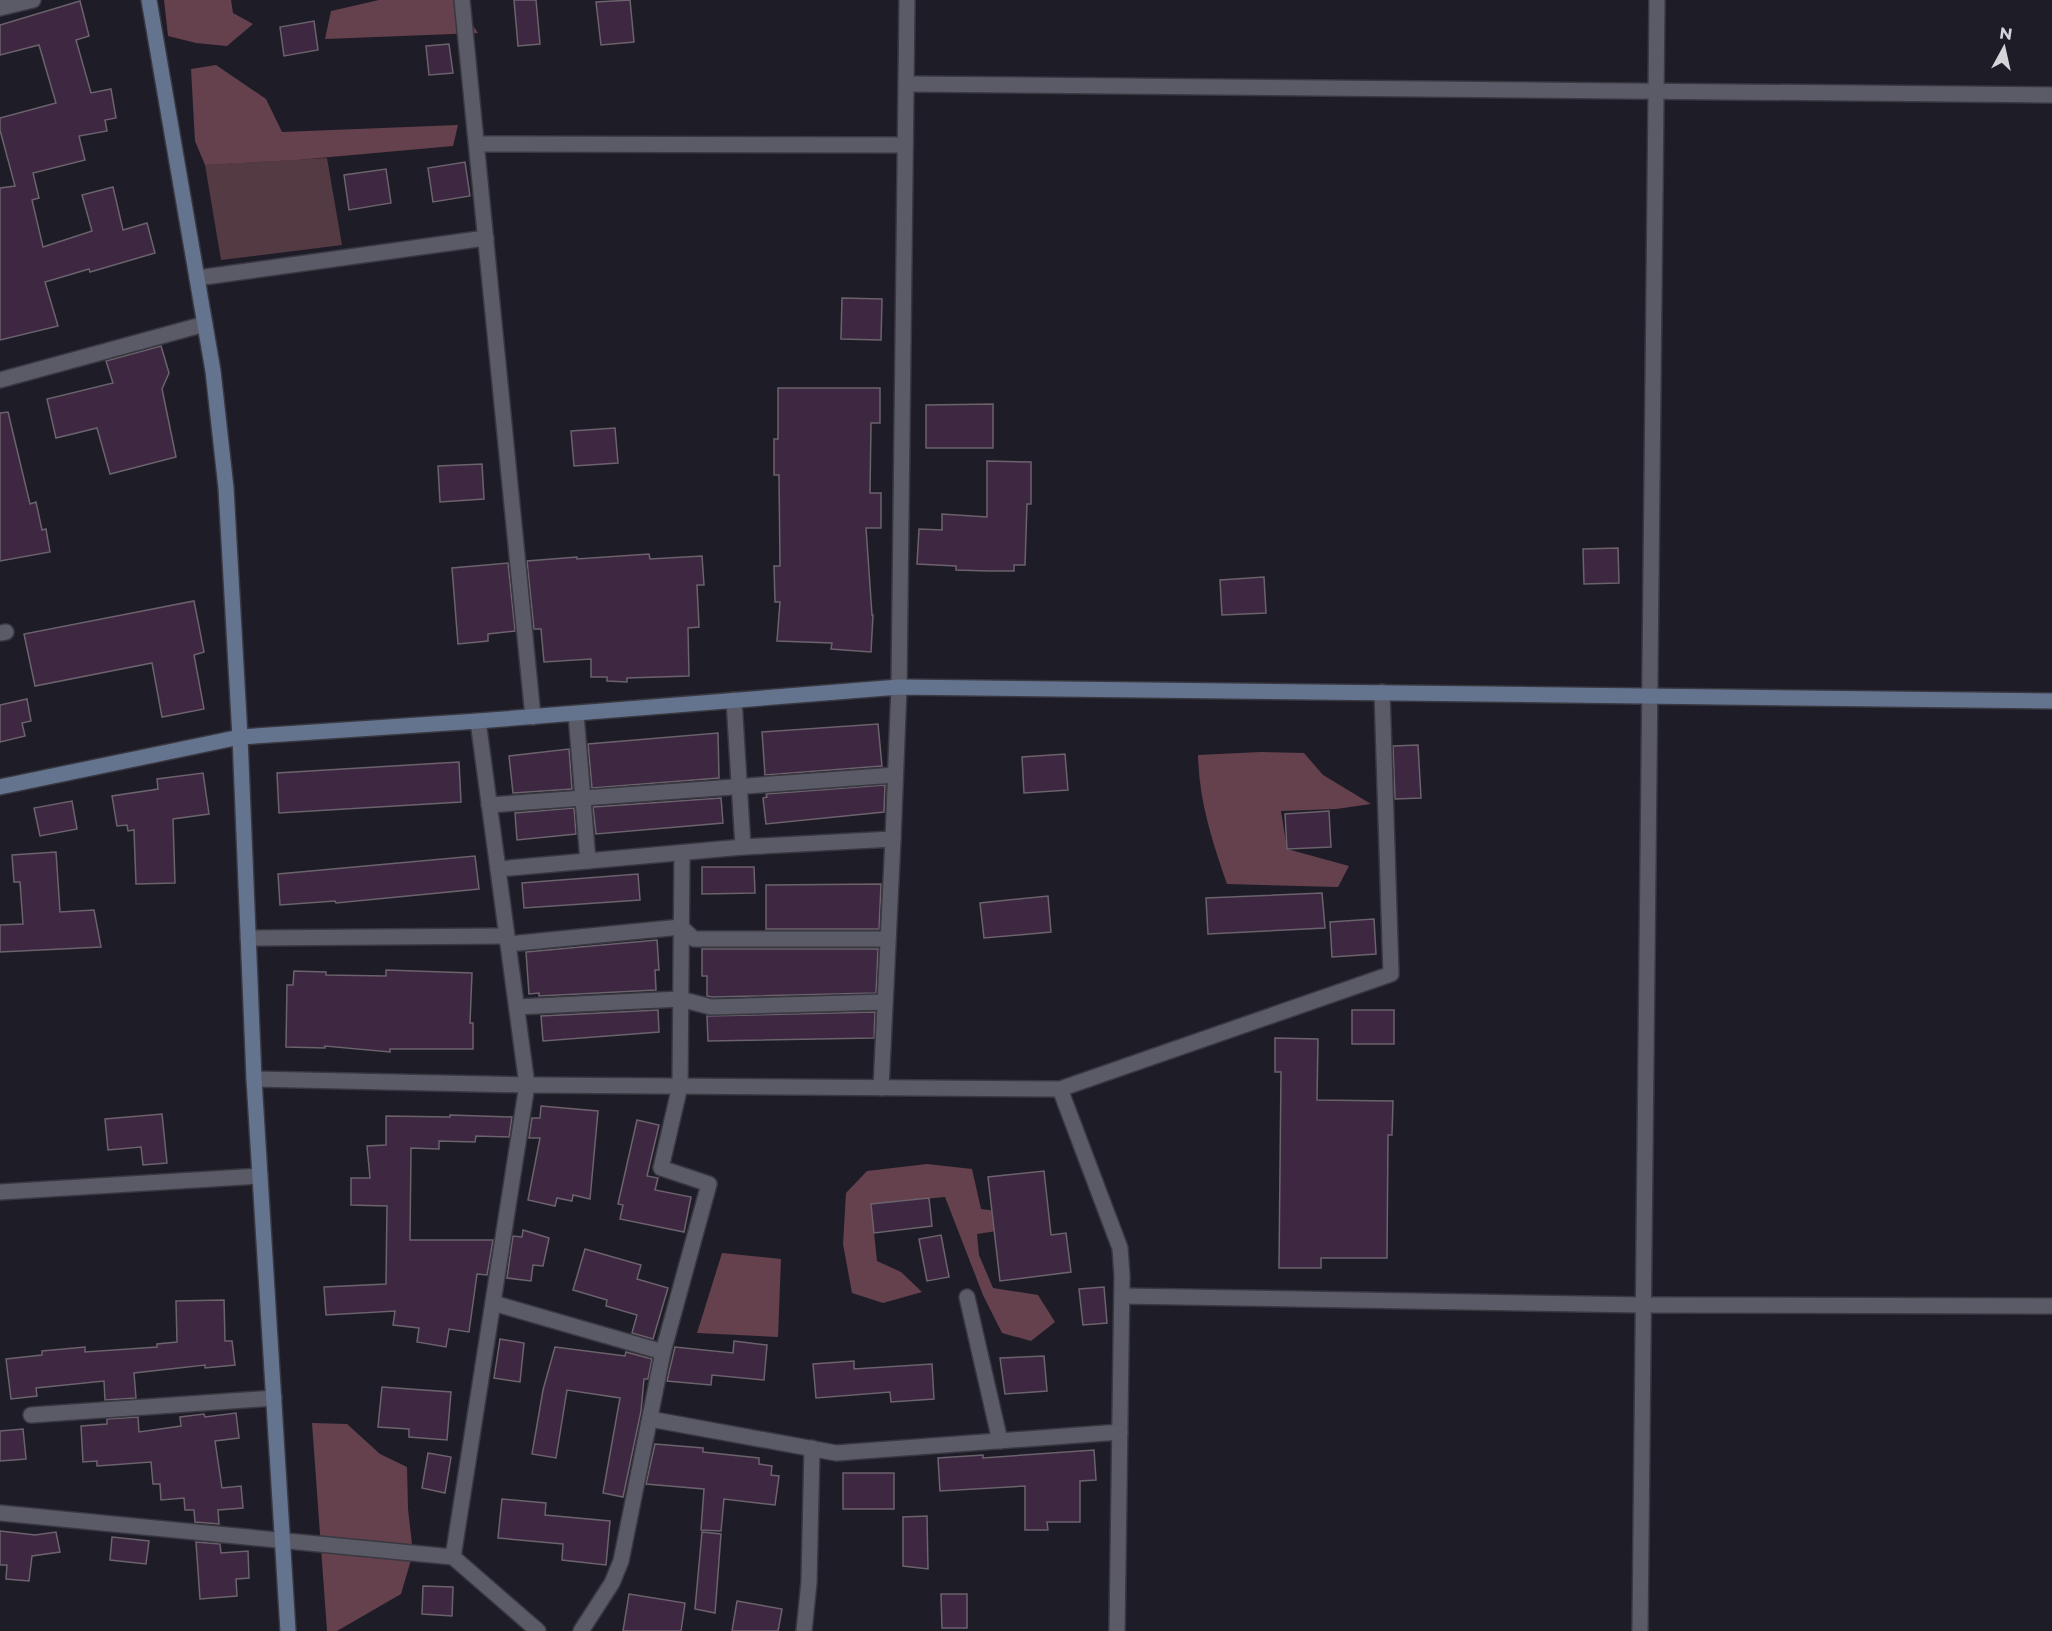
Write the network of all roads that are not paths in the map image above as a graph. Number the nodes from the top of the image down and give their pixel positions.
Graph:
1 (33, 0) edge
2 (148, 0) edge
3 (462, 0) edge
4 (907, 0) edge
5 (1658, 0) edge
6 (0, 8) edge
7 (906, 84) junction
8 (1657, 90) junction
9 (2052, 95) edge
10 (477, 144) junction
11 (905, 145) junction
12 (486, 238) junction
13 (197, 278) junction
14 (205, 324) junction
15 (0, 380) edge
16 (899, 687) junction
17 (1382, 692) junction
18 (1650, 696) junction
19 (734, 700) junction
20 (2052, 701) edge
21 (576, 714) junction
22 (533, 717) junction
23 (478, 721) junction
24 (240, 738) junction
25 (896, 775) junction
26 (739, 786) junction
27 (0, 788) edge
28 (583, 797) junction
29 (489, 805) junction
30 (893, 839) junction
31 (743, 848) junction
32 (682, 853) junction
33 (588, 861) junction
34 (498, 869) junction
35 (681, 927) junction
36 (248, 938) junction
37 (888, 939) junction
38 (507, 940) junction
39 (680, 999) junction
40 (885, 1002) junction
41 (517, 1007) junction
42 (254, 1079) junction
43 (527, 1085) junction
44 (680, 1086) junction
45 (881, 1088) junction
46 (1060, 1089) junction
47 (260, 1176) junction
48 (0, 1192) edge
49 (1122, 1296) junction
50 (967, 1297) dead end
51 (493, 1303) junction
52 (1643, 1305) junction
53 (2052, 1306) edge
54 (663, 1352) junction
55 (274, 1398) junction
56 (31, 1415) dead end
57 (650, 1419) junction
58 (1120, 1432) junction
59 (1000, 1441) junction
60 (812, 1448) junction
61 (0, 1513) edge
62 (283, 1541) junction
63 (453, 1557) junction
64 (288, 1631) edge
65 (538, 1631) edge
66 (581, 1631) edge
67 (804, 1631) edge
68 (1117, 1631) edge
69 (1640, 1631) edge

1 - 6 street
2 - 13 street
3 - 10 street
4 - 7 street
5 - 8 street
7 - 8 street
7 - 11 street
8 - 9 street
8 - 18 street
10 - 11 street
10 - 12 street
11 - 16 street
12 - 13 street
12 - 22 street
13 - 14 street
14 - 15 street
14 - 24 street
16 - 17 street
16 - 19 street
16 - 25 street
17 - 18 street
17 - 46 street
18 - 20 street
18 - 52 street
19 - 21 street
19 - 26 street
21 - 22 street
21 - 28 street
22 - 23 street
23 - 24 street
23 - 29 street
24 - 27 street
24 - 36 street
25 - 26 street
25 - 30 street
26 - 28 street
26 - 31 street
28 - 29 street
28 - 33 street
29 - 34 street
30 - 31 street
30 - 37 street
31 - 32 street
32 - 33 street
32 - 35 street
33 - 34 street
34 - 38 street
35 - 37 street
35 - 38 street
35 - 39 street
36 - 38 street
36 - 42 street
37 - 40 street
38 - 41 street
39 - 40 street
39 - 41 street
39 - 44 street
40 - 45 street
41 - 43 street
42 - 43 street
42 - 47 street
43 - 44 street
43 - 51 street
44 - 45 street
44 - 54 street
45 - 46 street
46 - 49 street
47 - 48 street
47 - 55 street
49 - 52 street
49 - 58 street
50 - 59 street
51 - 54 street
51 - 63 street
52 - 53 street
52 - 69 street
54 - 57 street
55 - 56 street
55 - 62 street
57 - 60 street
57 - 66 street
58 - 59 street
58 - 68 street
59 - 60 street
60 - 67 street
61 - 62 street
62 - 63 street
62 - 64 street
63 - 65 street

